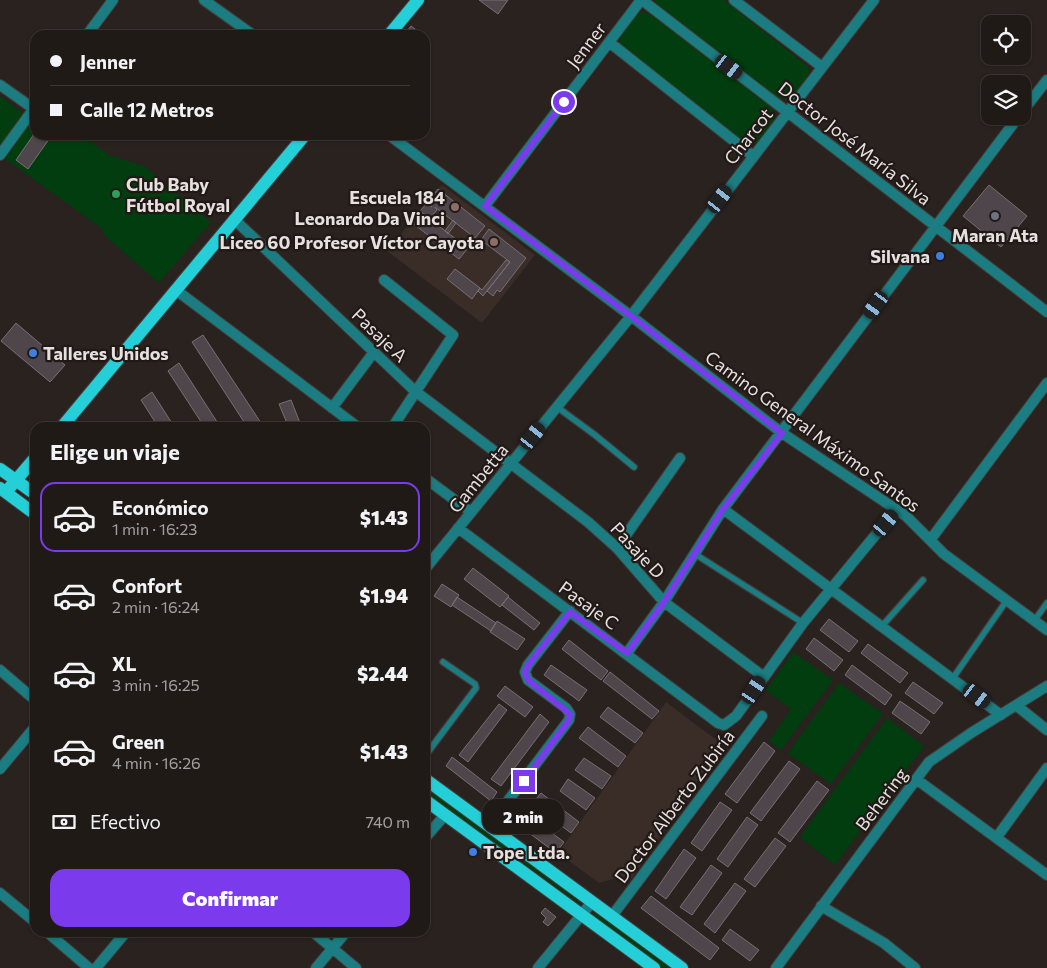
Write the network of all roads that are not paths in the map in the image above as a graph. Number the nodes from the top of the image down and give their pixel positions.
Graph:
1 (113, 0) edge
2 (204, 0) edge
3 (418, 0) edge
4 (642, 0) edge
5 (734, 0) edge
6 (874, 0) edge
7 (91, 30) edge
8 (246, 30) edge
9 (393, 30) edge
10 (609, 42) junction
11 (822, 67) junction
12 (1047, 80) edge
13 (0, 85) edge
14 (1031, 100) edge
15 (30, 105) edge
16 (788, 111) junction
17 (30, 114) edge
18 (1012, 125) edge
19 (301, 140) edge
20 (396, 140) edge
21 (0, 155) edge
22 (753, 156) junction
23 (485, 206) junction
24 (235, 220) junction
25 (936, 225) junction
26 (384, 280) dead end
27 (176, 290) junction
28 (1047, 312) edge
29 (631, 316) junction
30 (374, 352) junction
31 (1047, 383) edge
32 (415, 391) junction
33 (557, 407) junction
34 (332, 408) junction
35 (66, 422) edge
36 (351, 422) edge
37 (396, 422) edge
38 (782, 433) junction
39 (680, 458) dead end
40 (30, 464) edge
41 (510, 465) junction
42 (634, 467) dead end
43 (0, 469) edge
44 (16, 480) junction
45 (430, 482) edge
46 (3, 490) edge
47 (30, 490) edge
48 (723, 509) junction
49 (30, 510) edge
50 (896, 510) junction
51 (471, 512) junction
52 (458, 528) junction
53 (930, 539) junction
54 (617, 548) junction
55 (695, 554) junction
56 (430, 562) edge
57 (922, 580) dead end
58 (832, 588) junction
59 (1007, 600) junction
60 (664, 602) junction
61 (1047, 603) edge
62 (570, 612) junction
63 (1034, 620) junction
64 (803, 623) junction
65 (882, 626) junction
66 (1047, 630) edge
67 (627, 653) junction
68 (443, 662) dead end
69 (0, 670) edge
70 (764, 677) junction
71 (952, 678) junction
72 (1047, 686) edge
73 (30, 696) edge
74 (1017, 706) junction
75 (1001, 715) junction
76 (762, 716) dead end
77 (1047, 730) edge
78 (30, 733) edge
79 (430, 749) edge
80 (1047, 768) edge
81 (0, 769) edge
82 (916, 779) junction
83 (430, 783) edge
84 (430, 804) edge
85 (445, 814) junction
86 (489, 826) junction
87 (430, 832) edge
88 (997, 838) junction
89 (1047, 875) edge
90 (0, 893) edge
91 (592, 902) junction
92 (821, 906) junction
93 (582, 916) junction
94 (612, 916) junction
95 (30, 918) edge
96 (53, 937) edge
97 (122, 937) edge
98 (319, 937) edge
99 (342, 937) edge
100 (333, 949) junction
101 (90, 968) edge
102 (96, 968) edge
103 (316, 968) edge
104 (356, 968) edge
105 (538, 968) edge
106 (654, 968) edge
107 (682, 968) edge
108 (776, 968) edge
109 (915, 968) edge

1 - 7 street
2 - 8 street
3 - 9 main road
4 - 10 street, Jenner
4 - 16 street, Doctor José María Silva
5 - 11 street
6 - 11 street, Charcot
10 - 22 street
10 - 23 street, Jenner
11 - 16 street, Charcot
12 - 14 street
13 - 15 street
16 - 22 street, Charcot
16 - 25 street, Doctor José María Silva
17 - 21 street
18 - 25 street
19 - 24 main road
20 - 23 street, Camino General Máximo Santos
22 - 29 street, Charcot
23 - 29 street, Camino General Máximo Santos
24 - 27 main road
24 - 30 street, Pasaje A
25 - 28 street, Doctor José María Silva
25 - 38 street
26 - 32 street
27 - 34 street
27 - 35 main road
29 - 33 street, Gambetta
29 - 38 street, Camino General Máximo Santos
30 - 32 street, Pasaje A
30 - 34 street
31 - 53 street
32 - 37 street
32 - 41 street, Pasaje A
33 - 41 street, Gambetta
33 - 42 lane
34 - 36 street
38 - 48 street
38 - 50 street, Camino General Máximo Santos
39 - 54 street
40 - 44 main road
41 - 51 street, Gambetta
41 - 54 street, Pasaje D
43 - 44 main road
44 - 46 main road
44 - 47 main road
45 - 51 street
46 - 49 main road
48 - 55 street
48 - 58 street
50 - 53 street, Camino General Máximo Santos
50 - 58 street
51 - 52 street, Gambetta
52 - 56 street, Gambetta
52 - 62 street, Pasaje C
53 - 59 street, Camino General Máximo Santos
54 - 60 street, Pasaje D
55 - 60 street
55 - 64 lane
57 - 65 lane
58 - 64 street
58 - 65 street
59 - 63 street, Camino General Máximo Santos
59 - 71 lane
60 - 67 street
60 - 70 street, Pasaje D
61 - 63 lane
62 - 67 street, Pasaje C
62 - 86 street
63 - 66 street, Camino General Máximo Santos
64 - 70 street
65 - 71 street
67 - 70 street, Pasaje C
68 - 79 lane
69 - 73 street
71 - 75 street
72 - 74 street, Behering
74 - 75 street, Behering
74 - 77 street
75 - 82 street, Behering
76 - 94 street, Doctor Alberto Zubiría
78 - 81 street
80 - 88 street
82 - 88 street
82 - 92 street, Behering
83 - 86 main road
84 - 85 main road
85 - 87 street
85 - 93 main road
86 - 91 main road
88 - 89 street
90 - 95 street
91 - 93 street
91 - 94 main road
92 - 108 street, Behering
92 - 109 street
93 - 105 street
93 - 106 main road
94 - 107 main road
96 - 101 street
97 - 102 street
98 - 100 street
99 - 100 street
100 - 103 street
100 - 104 street

